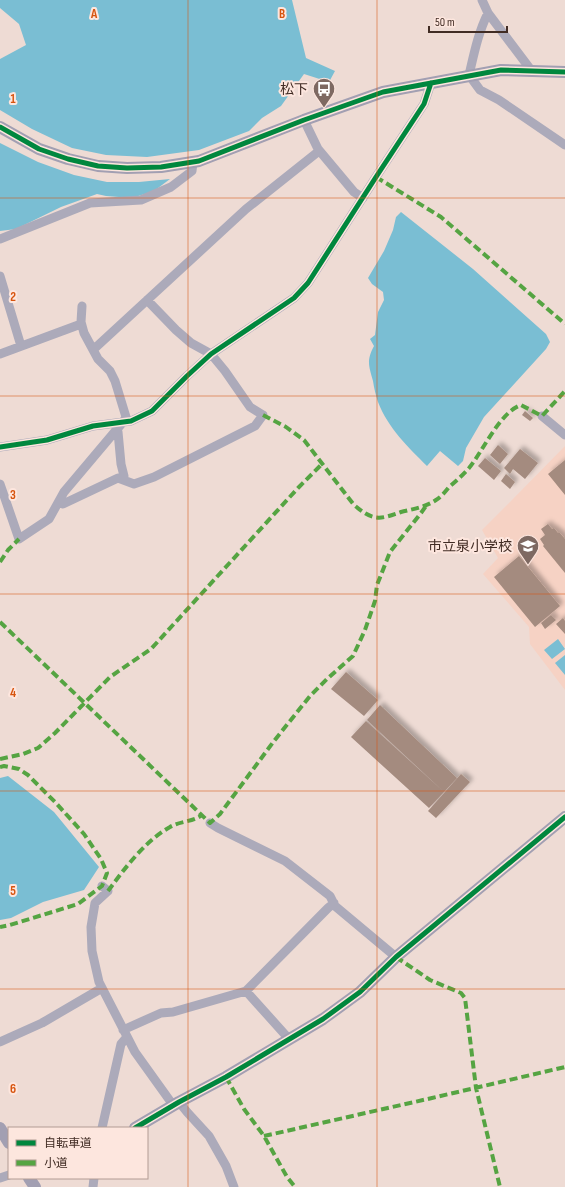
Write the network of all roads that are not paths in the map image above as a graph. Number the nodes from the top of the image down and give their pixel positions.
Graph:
1 (482, 0) edge
2 (488, 13) junction
3 (531, 70) junction
4 (565, 72) edge
5 (469, 75) junction
6 (431, 83) junction
7 (304, 120) junction
8 (0, 128) edge
9 (565, 145) edge
10 (319, 151) junction
11 (193, 162) junction
12 (362, 198) junction
13 (0, 238) edge
14 (0, 276) edge
15 (147, 300) junction
16 (82, 306) dead end
17 (81, 324) junction
18 (21, 346) junction
19 (94, 349) junction
20 (0, 354) edge
21 (211, 354) junction
22 (542, 416) dead end
23 (123, 422) junction
24 (116, 430) junction
25 (565, 435) edge
26 (0, 448) edge
27 (122, 480) junction
28 (0, 484) edge
29 (59, 502) junction
30 (565, 817) edge
31 (210, 823) dead end
32 (102, 886) dead end
33 (334, 903) junction
34 (396, 957) junction
35 (102, 988) junction
36 (246, 991) junction
37 (125, 1034) junction
38 (289, 1039) junction
39 (0, 1042) edge
40 (176, 1104) junction
41 (102, 1127) edge
42 (137, 1127) edge
43 (0, 1128) edge
44 (8, 1142) edge
45 (234, 1187) edge

1 - 2 street
2 - 3 street
2 - 5 street
3 - 4 street
3 - 5 street
5 - 6 street
5 - 9 street
6 - 7 street
6 - 12 street
7 - 10 street
7 - 11 street
8 - 11 street
10 - 12 street
10 - 15 street
11 - 13 street
12 - 21 street
14 - 18 street
15 - 19 street
15 - 21 street
16 - 17 street
17 - 18 street
17 - 19 street
18 - 20 street
19 - 23 street
21 - 23 street
21 - 27 street
22 - 25 street
23 - 24 street
23 - 26 street
24 - 27 street
24 - 29 street
27 - 29 street
28 - 29 street
30 - 34 street
31 - 33 street
32 - 35 street
33 - 34 street
33 - 36 street
34 - 38 street
35 - 37 street
35 - 39 street
36 - 37 street
36 - 38 street
37 - 40 street
37 - 41 street
38 - 40 street
40 - 42 street
40 - 45 street
43 - 44 street

